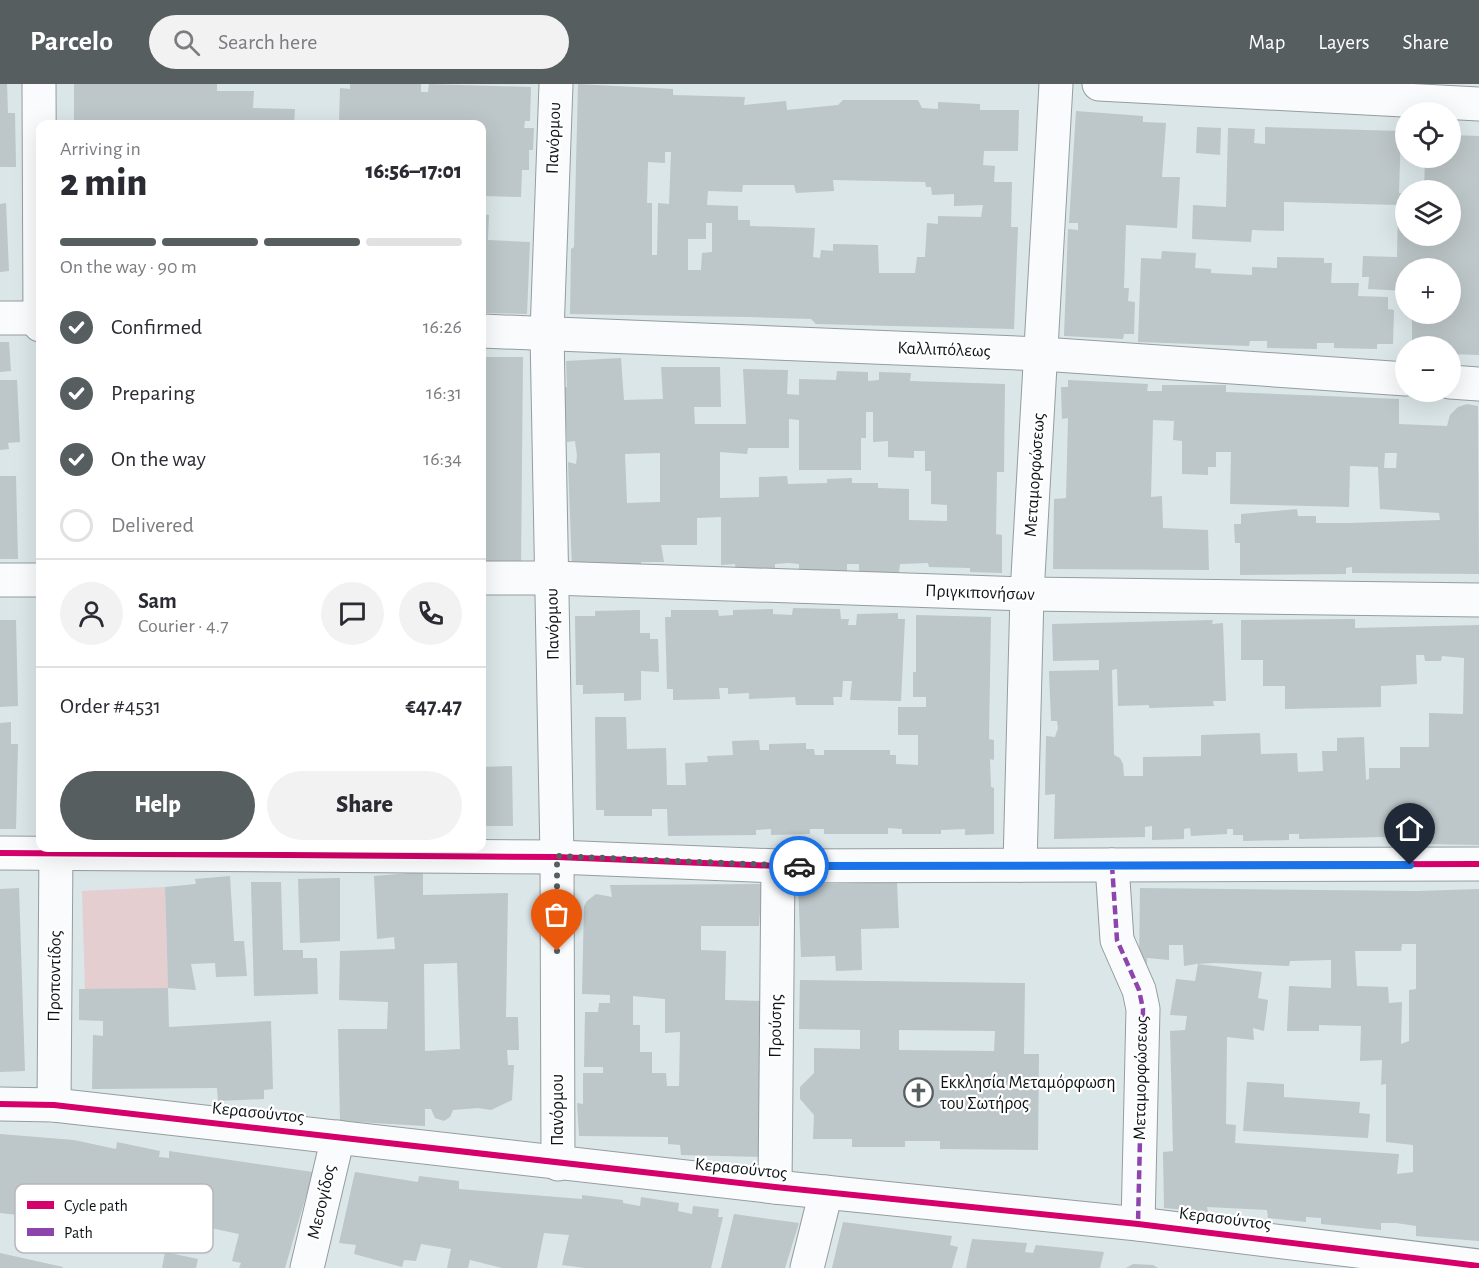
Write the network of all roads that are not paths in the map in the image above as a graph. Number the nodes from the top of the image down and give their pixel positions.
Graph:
1 (39, 84) edge
2 (556, 84) edge
3 (1056, 84) edge
4 (1099, 84) edge
5 (1479, 104) edge
6 (39, 120) edge
7 (0, 318) edge
8 (36, 318) edge
9 (486, 331) edge
10 (547, 333) junction
11 (1042, 354) junction
12 (1395, 378) edge
13 (1461, 383) edge
14 (1479, 384) edge
15 (486, 578) edge
16 (552, 578) junction
17 (0, 580) edge
18 (36, 580) edge
19 (1027, 594) junction
20 (1479, 600) edge
21 (36, 851) edge
22 (56, 852) edge
23 (223, 852) edge
24 (0, 853) edge
25 (557, 856) junction
26 (1479, 864) edge
27 (1112, 865) junction
28 (778, 866) junction
29 (1020, 866) junction
30 (0, 1104) edge
31 (54, 1105) junction
32 (338, 1137) junction
33 (558, 1164) junction
34 (775, 1187) junction
35 (826, 1192) junction
36 (1138, 1224) junction
37 (1317, 1257) edge
38 (1479, 1266) edge
39 (307, 1268) edge
40 (807, 1268) edge

1 - 6 street
2 - 10 street, Πανόρμου
3 - 11 street, Μεταμορφώσεως
4 - 5 street
7 - 8 street
9 - 10 street, Καλλιπόλεως
10 - 11 street, Καλλιπόλεως
10 - 16 street, Πανόρμου
11 - 12 street, Καλλιπόλεως
11 - 19 street, Μεταμορφώσεως
13 - 14 street
15 - 16 street, Πριγκιπονήσων
16 - 19 street, Πριγκιπονήσων
16 - 25 street, Πανόρμου
17 - 18 street
19 - 20 street, Πριγκιπονήσων
19 - 29 street, Μεταμορφώσεως
21 - 24 street
22 - 31 street, Προποντίδος
23 - 25 street
25 - 28 street
25 - 33 street, Πανόρμου
26 - 27 street
27 - 29 street
27 - 36 street, Μεταμορφώσεως
28 - 29 street
28 - 34 street, Προύσης
30 - 31 street, Κερασούντος
31 - 32 street, Κερασούντος
32 - 33 street, Κερασούντος
32 - 39 street, Μεσογίδος
33 - 34 street, Κερασούντος
34 - 35 street, Κερασούντος
35 - 36 street, Κερασούντος
35 - 40 street
36 - 37 street, Κερασούντος
37 - 38 street, Κερασούντος

